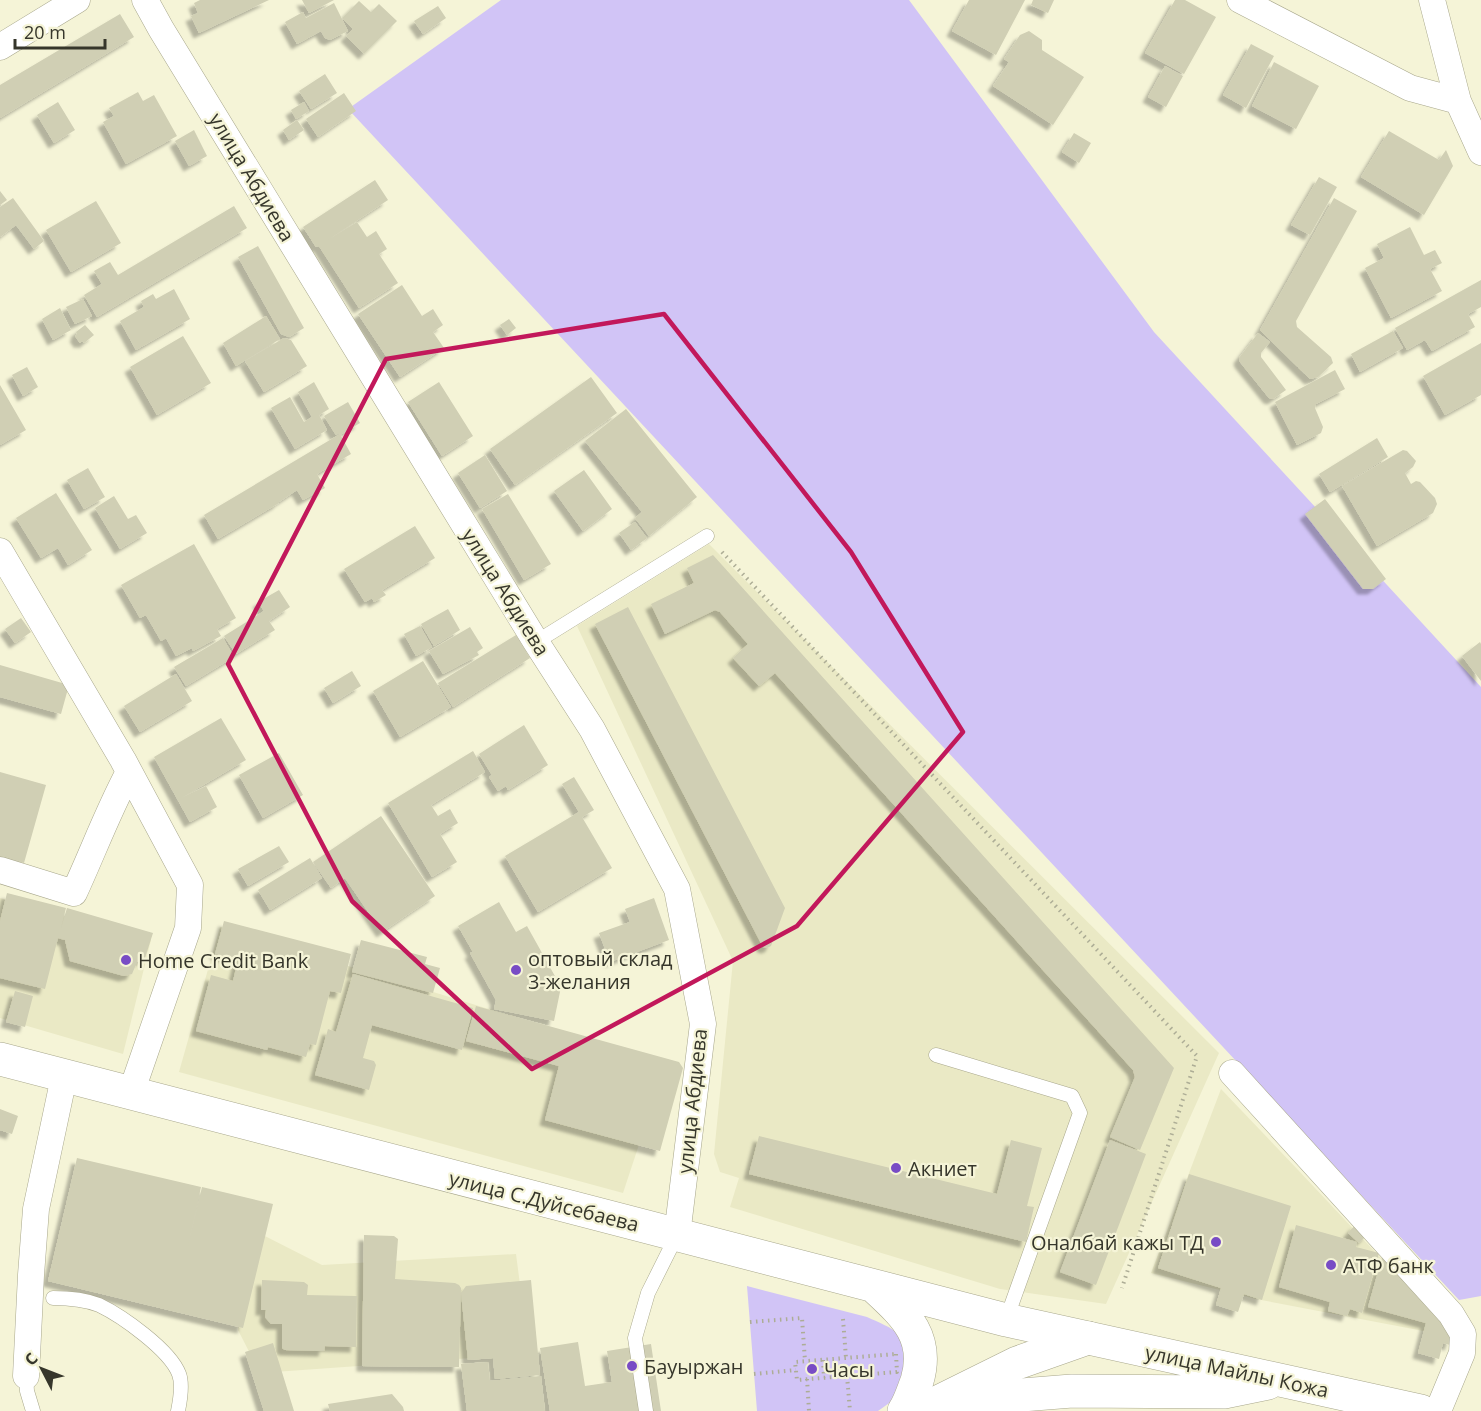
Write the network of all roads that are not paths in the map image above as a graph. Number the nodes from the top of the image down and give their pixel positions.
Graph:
1 (77, 0) edge
2 (145, 0) edge
3 (1240, 0) edge
4 (1432, 0) edge
5 (0, 47) edge
6 (1458, 101) junction
7 (1481, 152) edge
8 (707, 536) road end
9 (0, 550) edge
10 (536, 642) junction
11 (129, 772) junction
12 (0, 870) edge
13 (936, 1055) dead end
14 (0, 1059) edge
15 (1232, 1073) dead end
16 (64, 1077) junction
17 (131, 1093) junction
18 (677, 1235) junction
19 (874, 1287) junction
20 (42, 1295) junction
21 (1006, 1320) junction
22 (1088, 1338) junction
23 (26, 1376) joint
24 (1277, 1381) junction
25 (33, 1411) edge
26 (178, 1411) edge
27 (646, 1411) edge
28 (904, 1411) edge
29 (920, 1411) edge
30 (964, 1411) edge
31 (1421, 1411) edge
32 (1438, 1411) edge

1 - 5 street
2 - 10 street, улица Абдиева
3 - 6 street
4 - 6 street
6 - 7 street
8 - 10 lane
9 - 11 street
10 - 18 street, улица Абдиева
11 - 12 street
11 - 17 street
13 - 21 lane
14 - 16 main road, улица С.Дуйсебаева
15 - 32 street
16 - 17 main road, улица С.Дуйсебаева
16 - 20 street
17 - 18 main road, улица С.Дуйсебаева
18 - 19 main road, улица С.Дуйсебаева
18 - 27 lane
19 - 21 main road, улица С.Дуйсебаева
19 - 28 main road
20 - 23 street
20 - 26 lane
21 - 22 main road, улица С.Дуйсебаева
22 - 24 main road, улица Майлы Кожа
22 - 29 main road
23 - 25 lane
24 - 30 main road
24 - 31 main road, улица Майлы Кожа

